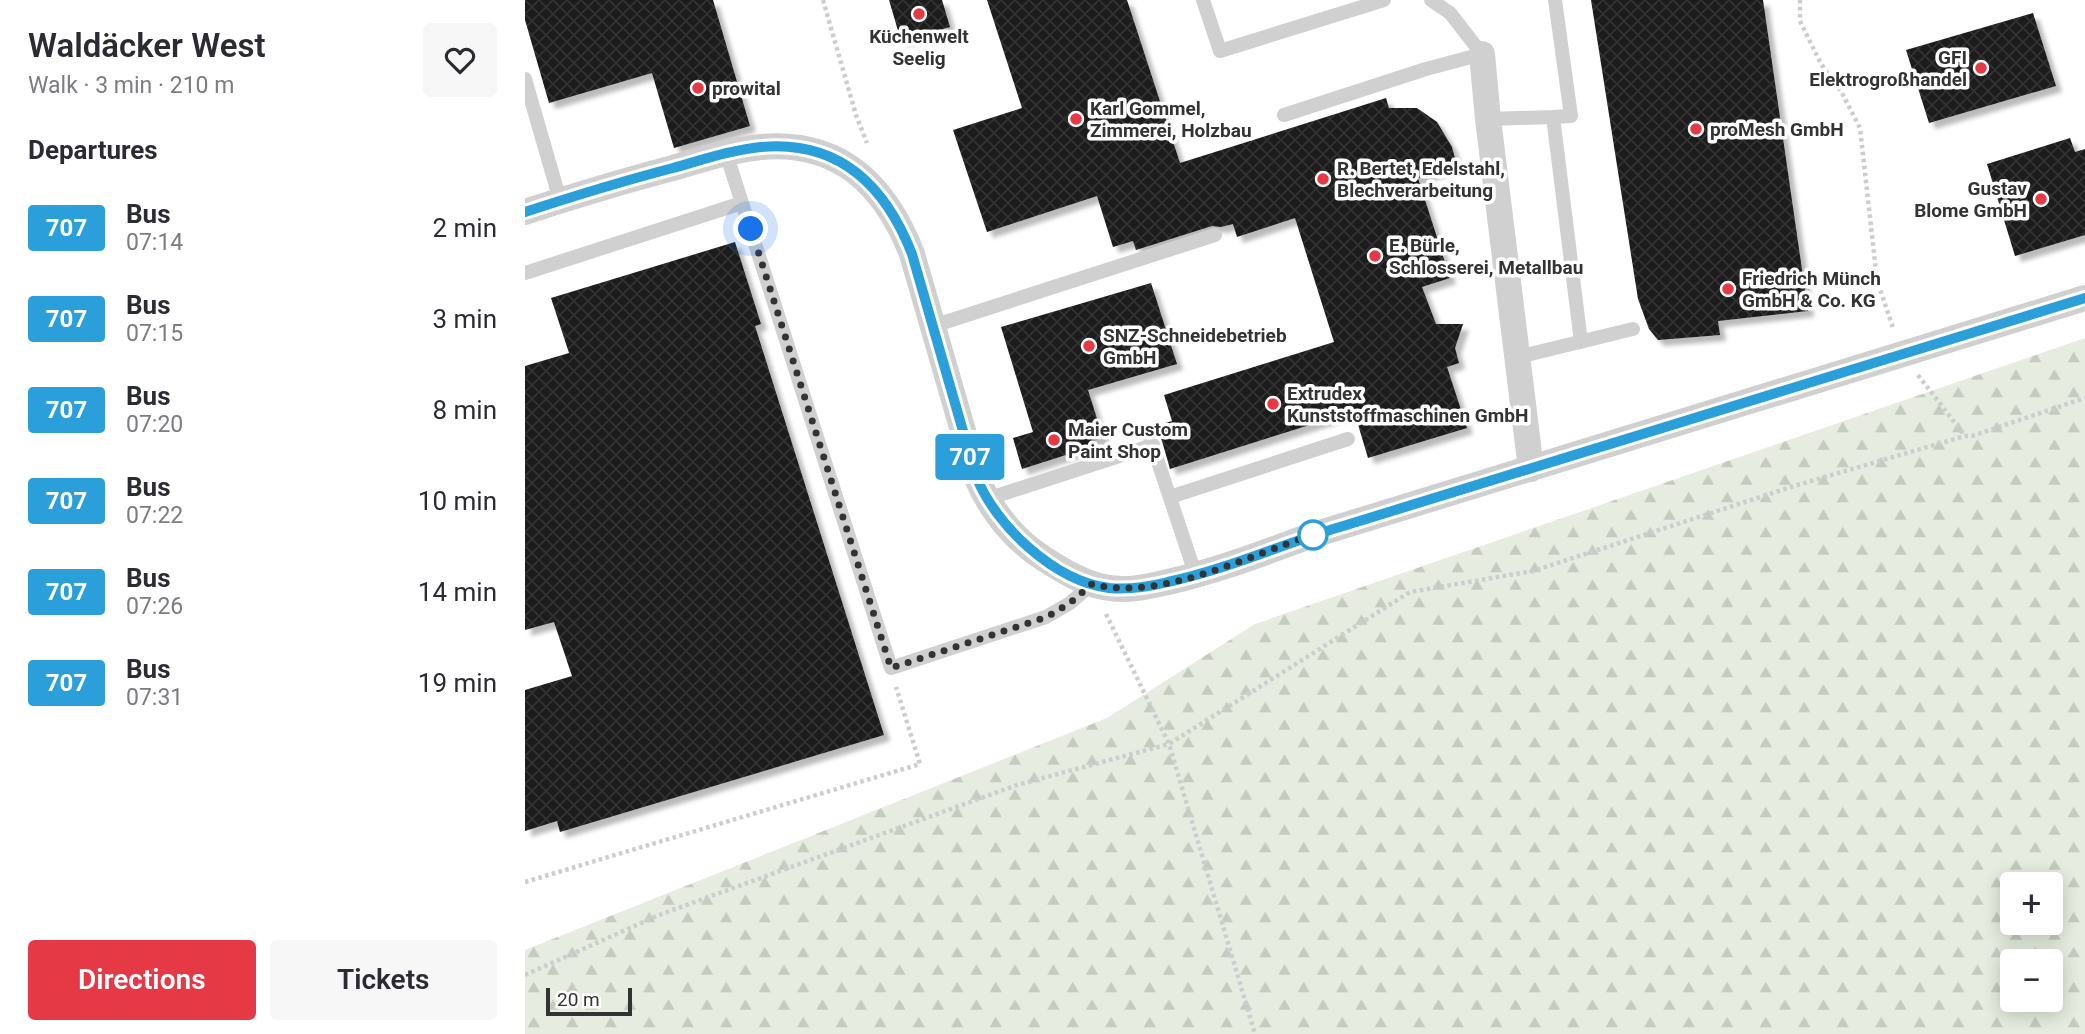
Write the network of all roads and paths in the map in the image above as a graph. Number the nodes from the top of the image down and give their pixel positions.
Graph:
1 (823, 0) edge
2 (1203, 0) edge
3 (1384, 0) edge
4 (1431, 0) edge
5 (1555, 0) edge
6 (1800, 0) edge
7 (1482, 54) junction
8 (525, 79) edge
9 (1284, 115) dead end
10 (1553, 117) junction
11 (1488, 119) junction
12 (867, 142) dead end
13 (726, 153) junction
14 (560, 200) junction
15 (742, 203) junction
16 (525, 212) edge
17 (1215, 234) dead end
18 (525, 273) edge
19 (2085, 298) edge
20 (933, 326) junction
21 (1633, 329) dead end
22 (1581, 342) junction
23 (1902, 354) junction
24 (1518, 357) junction
25 (2085, 398) edge
26 (1965, 436) junction
27 (1348, 439) dead end
28 (1531, 470) junction
29 (1170, 497) junction
30 (986, 499) junction
31 (1196, 576) junction
32 (1092, 584) junction
33 (891, 668) junction
34 (1169, 744) junction
35 (525, 882) edge
36 (525, 975) edge
37 (1255, 1034) edge

1 - 12 path
2 - 3 lane
4 - 7 lane
5 - 10 lane
6 - 23 path
7 - 9 lane
7 - 11 street
8 - 14 lane
10 - 11 lane
10 - 22 lane
11 - 24 street
13 - 14 street
13 - 15 lane
13 - 20 street
14 - 16 street
15 - 18 lane
15 - 33 lane
17 - 20 lane
19 - 23 street
20 - 30 street
21 - 22 lane
22 - 24 lane
23 - 26 path
23 - 28 street
24 - 28 street
25 - 26 path
26 - 34 path
27 - 29 lane
28 - 31 street
29 - 30 lane
29 - 31 lane
30 - 32 street
31 - 32 street
32 - 33 lane
32 - 34 path
33 - 35 path
34 - 36 path
34 - 37 path

